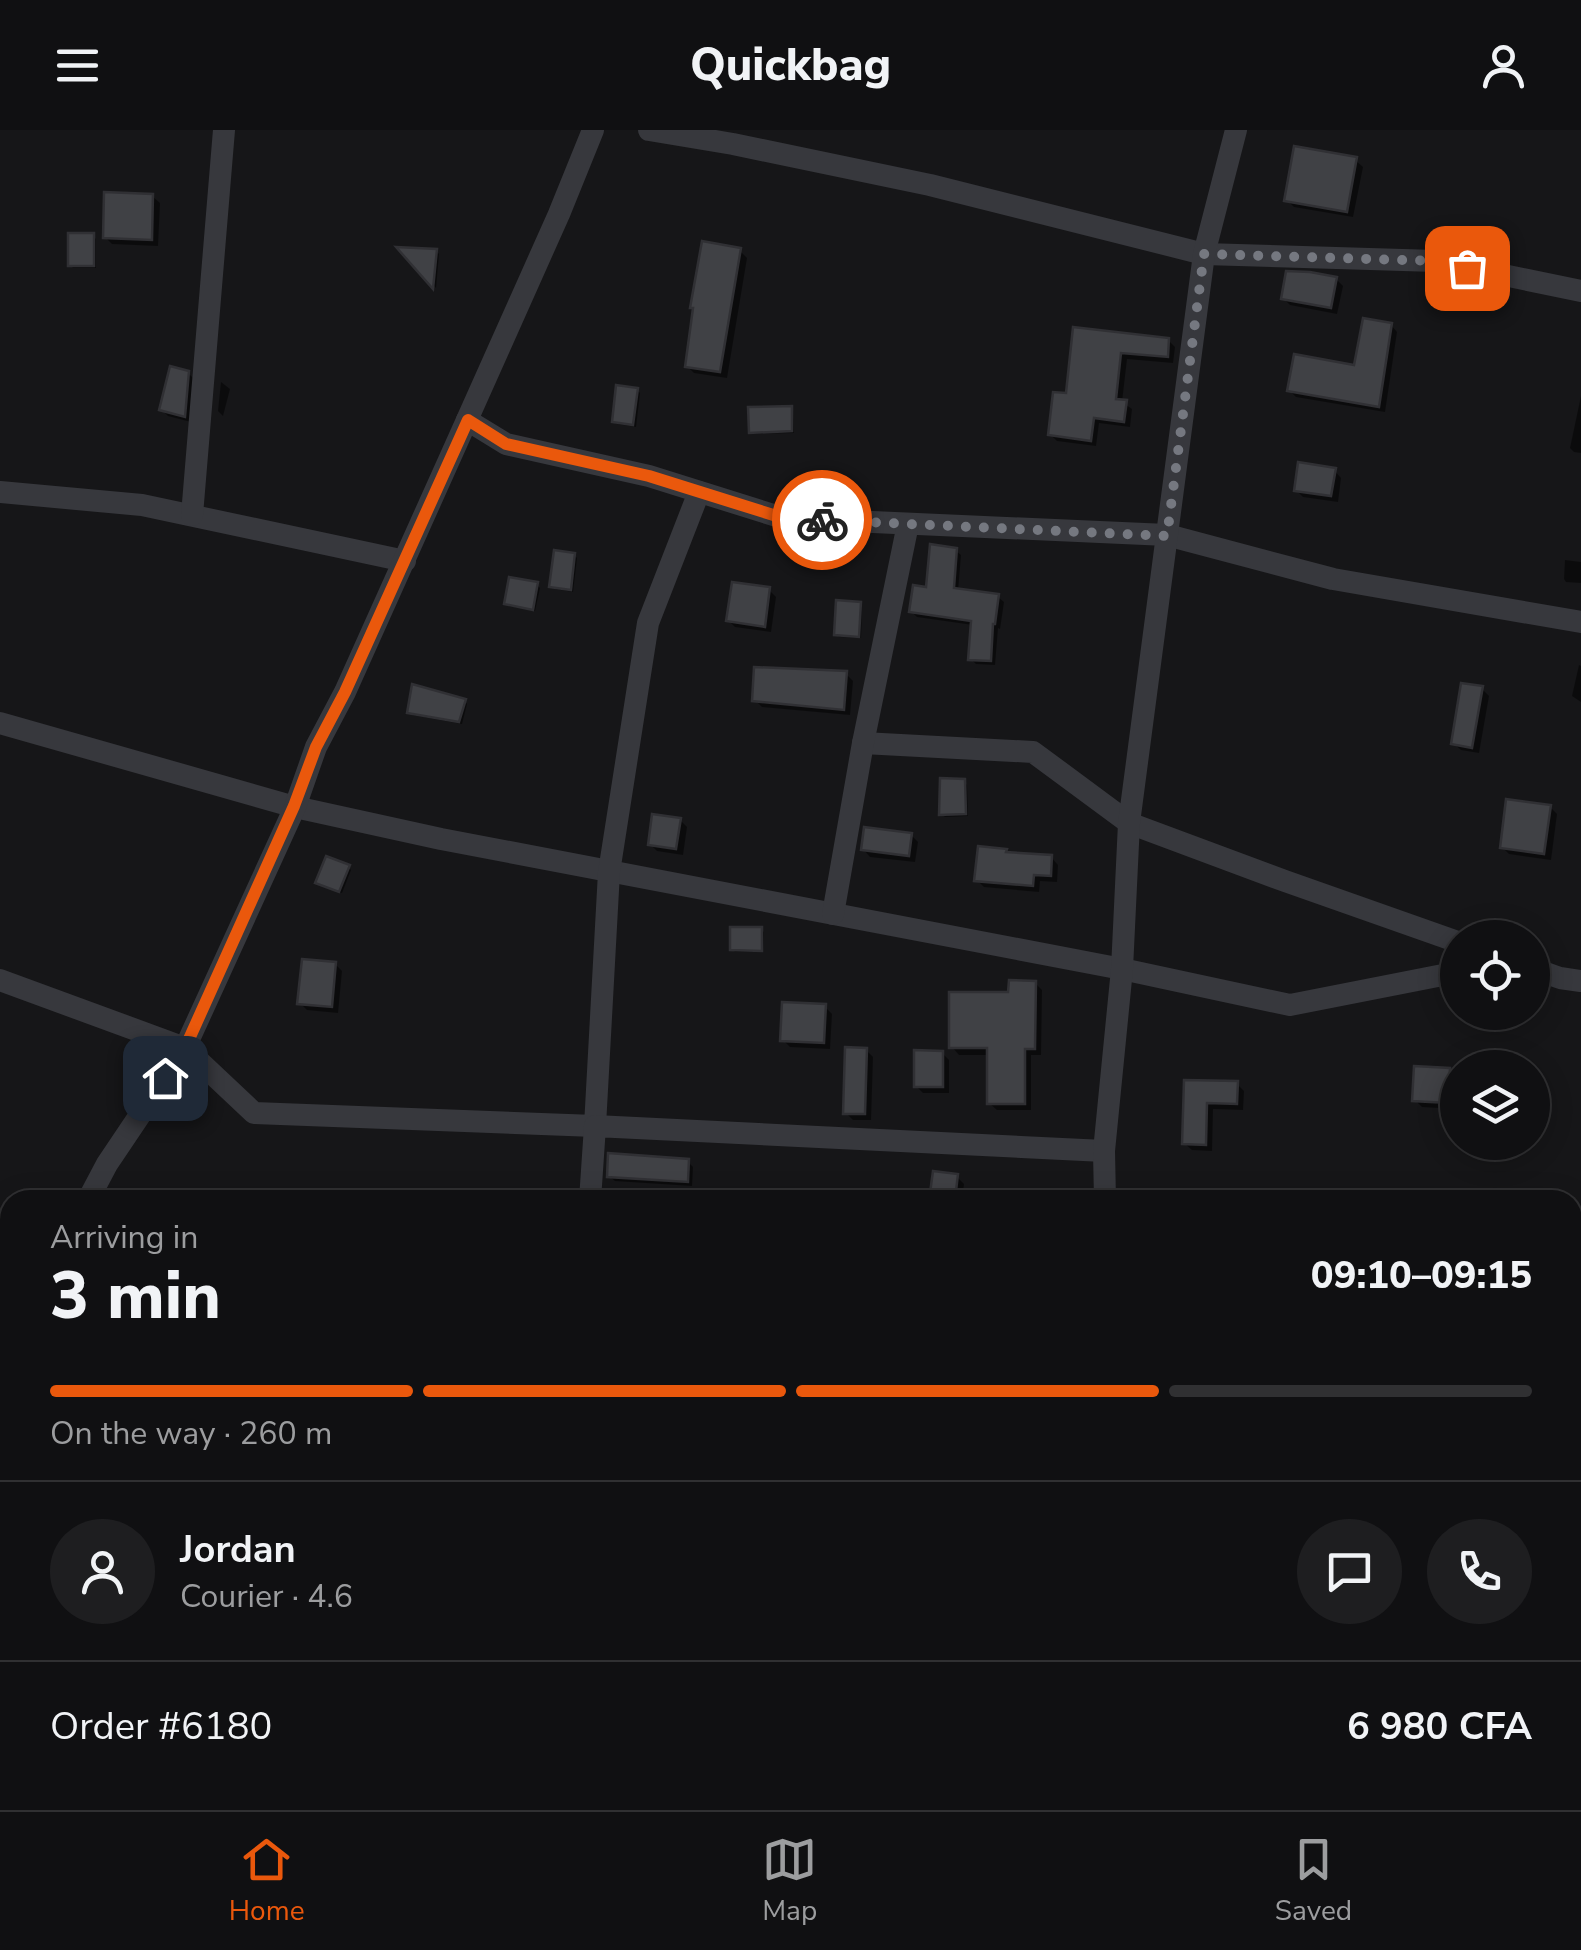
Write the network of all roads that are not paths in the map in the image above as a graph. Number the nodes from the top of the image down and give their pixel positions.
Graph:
1 (224, 130) edge
2 (593, 130) edge
3 (649, 130) edge
4 (1236, 130) edge
5 (1204, 254) junction
6 (1581, 292) edge
7 (468, 420) junction
8 (0, 492) edge
9 (699, 492) junction
10 (192, 515) junction
11 (908, 524) junction
12 (1167, 536) junction
13 (405, 561) junction
14 (1581, 622) edge
15 (0, 723) edge
16 (863, 742) junction
17 (294, 806) junction
18 (1130, 822) junction
19 (609, 872) junction
20 (832, 914) junction
21 (1440, 936) edge
22 (1122, 970) junction
23 (1550, 974) edge
24 (1440, 976) edge
25 (0, 980) edge
26 (1581, 982) edge
27 (185, 1048) junction
28 (595, 1126) junction
29 (1104, 1151) junction
30 (93, 1190) edge
31 (591, 1190) edge
32 (1105, 1190) edge

1 - 10 street
2 - 7 street
3 - 5 street
4 - 5 street
5 - 6 street
5 - 12 street
7 - 9 street
7 - 13 street
8 - 10 street
9 - 11 street
9 - 19 street
10 - 13 street
11 - 12 street
11 - 16 street
12 - 14 street
12 - 18 street
13 - 17 street
15 - 17 street
16 - 18 street
16 - 20 street
17 - 19 street
17 - 27 street
18 - 21 street
18 - 22 street
19 - 20 street
19 - 28 street
20 - 22 street
22 - 24 street
22 - 29 street
23 - 26 street
25 - 27 street
27 - 28 street
27 - 30 street
28 - 29 street
28 - 31 street
29 - 32 street

